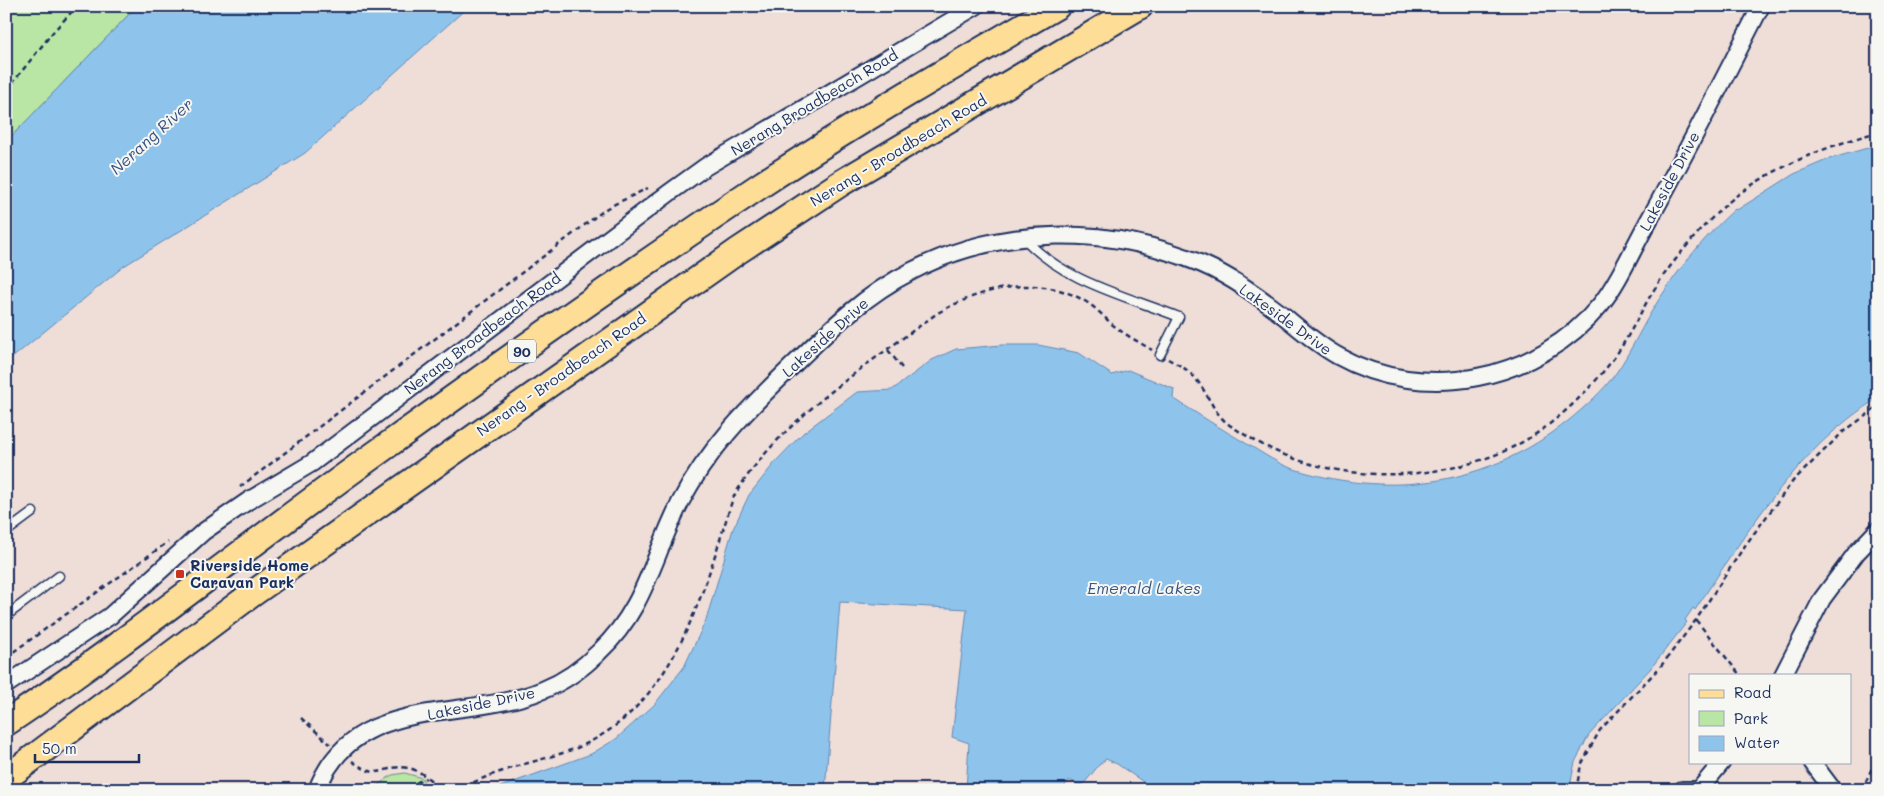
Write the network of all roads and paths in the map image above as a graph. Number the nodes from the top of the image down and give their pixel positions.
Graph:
1 (77, 6) edge
2 (976, 6) edge
3 (1057, 6) edge
4 (1140, 6) edge
5 (1761, 6) edge
6 (6, 91) edge
7 (1878, 132) edge
8 (1024, 238) junction
9 (888, 350) junction
10 (1160, 355) junction
11 (902, 368) dead end
12 (1878, 407) edge
13 (33, 512) dead end
14 (1878, 530) edge
15 (6, 532) edge
16 (59, 576) dead end
17 (6, 616) edge
18 (1696, 620) junction
19 (1739, 674) edge
20 (1784, 674) edge
21 (6, 685) edge
22 (301, 718) dead end
23 (6, 723) edge
24 (1878, 730) edge
25 (340, 752) junction
26 (1720, 764) edge
27 (1814, 764) edge
28 (6, 778) edge
29 (426, 778) junction
30 (408, 788) dead end
31 (317, 790) edge
32 (442, 790) edge
33 (457, 790) edge
34 (1576, 790) edge
35 (1682, 790) edge
36 (1694, 790) edge
37 (1700, 790) edge
38 (1834, 790) edge
39 (1862, 790) edge

1 - 6 path
2 - 21 street, Nerang Broadbeach Road
3 - 23 main road, 90
4 - 28 main road, Nerang - Broadbeach Road
5 - 8 street, Lakeside Drive
7 - 10 path
8 - 10 lane
8 - 25 street, Lakeside Drive
9 - 10 path
9 - 11 path
9 - 33 path
12 - 18 path
13 - 15 lane
14 - 20 street
16 - 17 lane
18 - 19 path
18 - 34 path
22 - 25 path
24 - 39 path
25 - 29 path
25 - 31 street, Lakeside Drive
26 - 37 street
27 - 38 street
29 - 30 path
29 - 32 path
35 - 36 street

